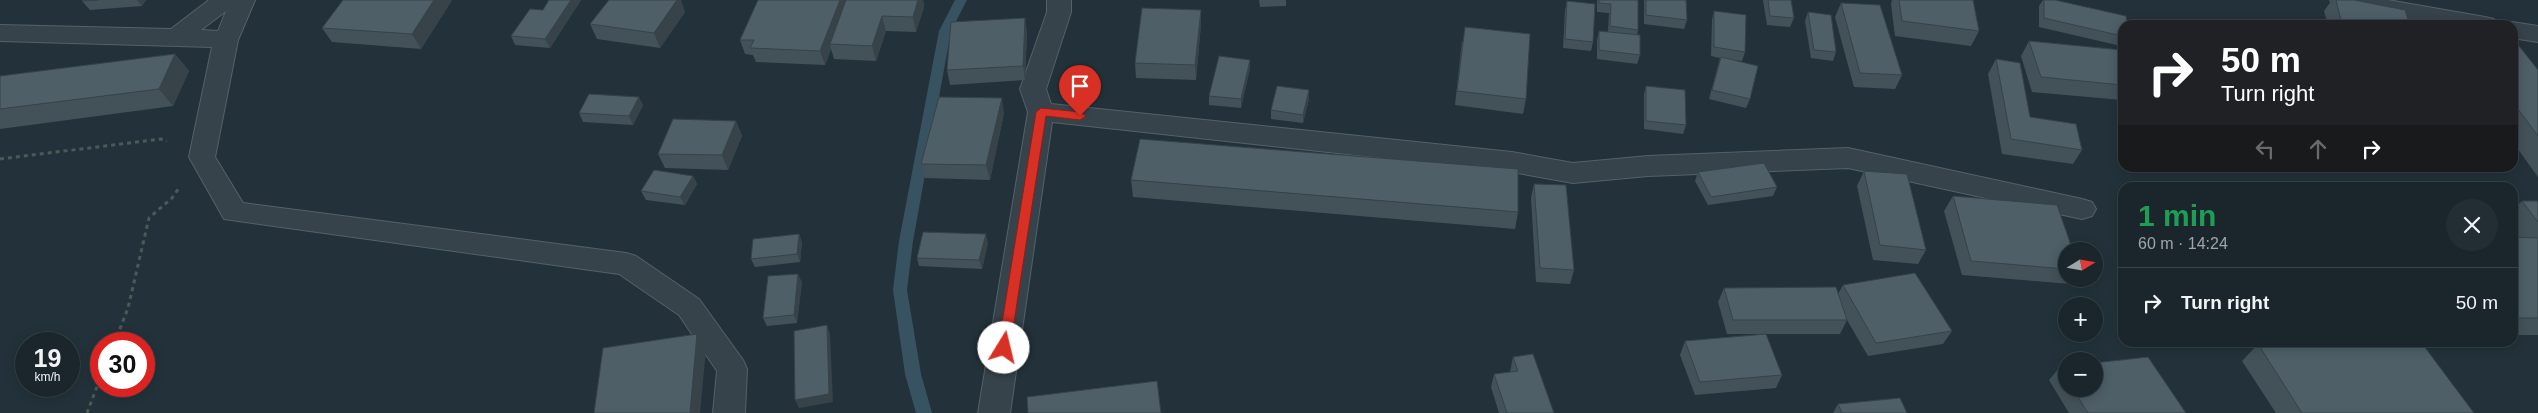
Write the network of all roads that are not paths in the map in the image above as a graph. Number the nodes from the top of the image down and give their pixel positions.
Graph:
1 (225, 0) edge
2 (243, 0) edge
3 (1059, 0) edge
4 (2342, 0) edge
5 (2456, 20) edge
6 (2518, 31) edge
7 (0, 33) edge
8 (2538, 34) edge
9 (176, 37) junction
10 (226, 40) junction
11 (1041, 112) junction
12 (2082, 209) dead end
13 (728, 413) edge
14 (994, 413) edge

1 - 9 street
2 - 10 street
3 - 11 street
4 - 5 street
6 - 8 street
7 - 9 street
9 - 10 street
10 - 13 street
11 - 12 street
11 - 14 street

